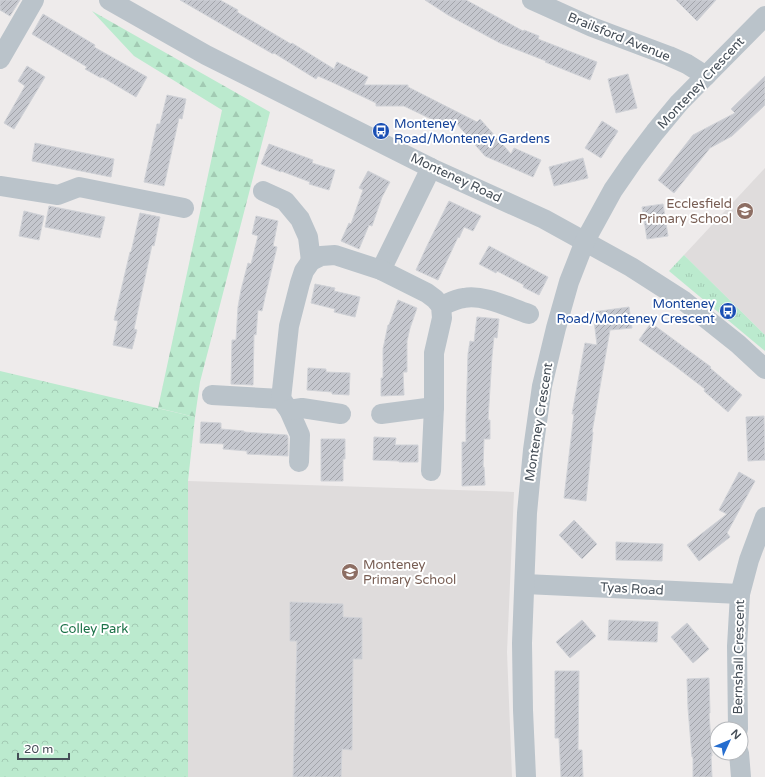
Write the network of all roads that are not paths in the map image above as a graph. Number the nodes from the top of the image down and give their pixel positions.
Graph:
1 (34, 0) edge
2 (109, 0) edge
3 (532, 0) edge
4 (765, 16) edge
5 (0, 59) edge
6 (706, 76) junction
7 (431, 168) junction
8 (0, 186) edge
9 (263, 190) dead end
10 (184, 208) dead end
11 (585, 241) junction
12 (311, 261) junction
13 (381, 270) junction
14 (441, 306) junction
15 (529, 314) dead end
16 (765, 369) edge
17 (212, 395) dead end
18 (285, 404) junction
19 (434, 407) junction
20 (342, 414) dead end
21 (381, 414) dead end
22 (299, 462) dead end
23 (431, 471) dead end
24 (765, 517) edge
25 (525, 584) junction
26 (740, 594) junction
27 (738, 721) edge
28 (740, 761) edge
29 (526, 777) edge
30 (741, 777) edge

1 - 5 street
2 - 7 street, Monteney Road
3 - 6 street, Brailsford Avenue
4 - 6 street, Monteney Crescent
6 - 11 street, Monteney Crescent
7 - 11 street, Monteney Road
7 - 13 street
8 - 10 street
9 - 12 street
11 - 16 street, Monteney Road
11 - 25 street, Monteney Crescent
12 - 13 street
12 - 18 street
13 - 14 street
14 - 15 street
14 - 19 street
17 - 18 street
18 - 20 street
18 - 22 street
19 - 21 street
19 - 23 street
24 - 26 street, Bernshall Crescent
25 - 26 street, Tyas Road
25 - 29 street, Monteney Crescent
26 - 27 street, Bernshall Crescent
28 - 30 street

